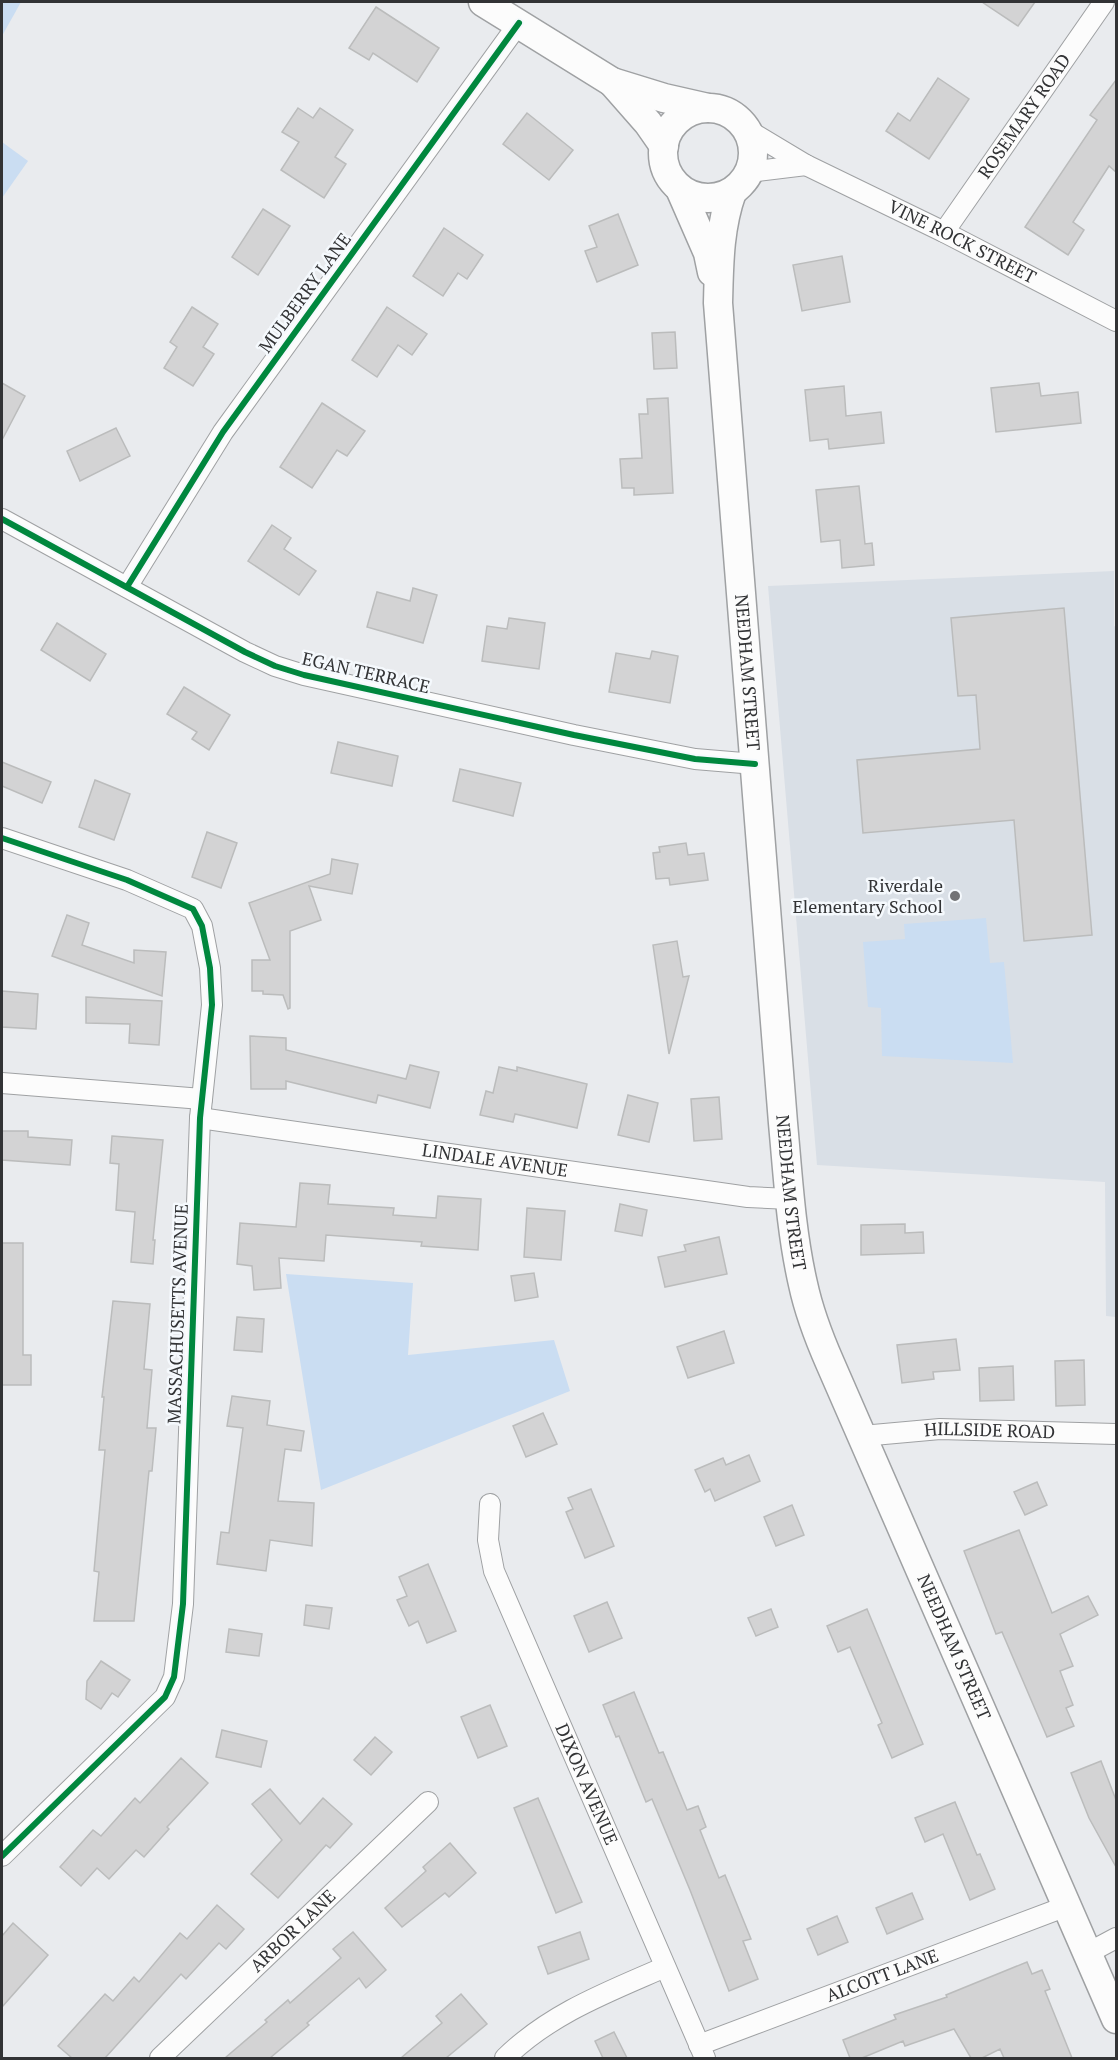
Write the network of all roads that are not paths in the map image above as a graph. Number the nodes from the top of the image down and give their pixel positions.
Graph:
1 (483, 2) edge
2 (1104, 2) edge
3 (519, 23) junction
4 (612, 82) junction
5 (708, 108) junction
6 (746, 129) junction
7 (664, 146) junction
8 (806, 165) junction
9 (740, 182) junction
10 (680, 189) junction
11 (944, 232) junction
12 (718, 303) junction
13 (1116, 321) edge
14 (2, 519) edge
15 (127, 587) junction
16 (755, 764) junction
17 (2, 838) edge
18 (2, 1083) edge
19 (201, 1109) junction
20 (791, 1200) junction
21 (1116, 1434) edge
22 (862, 1436) junction
23 (490, 1504) dead end
24 (428, 1802) dead end
25 (2, 1856) edge
26 (1067, 1906) junction
27 (1116, 1938) edge
28 (1088, 1953) junction
29 (665, 1967) junction
30 (1116, 2019) edge
31 (702, 2051) edge
32 (160, 2058) edge
33 (505, 2058) edge

1 - 3 main road
2 - 11 street, ROSEMARY ROAD
3 - 4 main road
3 - 15 street, MULBERRY LANE
4 - 5 main road
4 - 7 main road
5 - 6 main road
5 - 7 main road
6 - 8 street, VINE ROCK STREET
6 - 9 main road
7 - 10 main road
8 - 9 street
8 - 11 street, VINE ROCK STREET
9 - 10 main road
9 - 12 main road, NEEDHAM STREET
10 - 12 main road, NEEDHAM STREET
11 - 13 street, VINE ROCK STREET
12 - 16 main road, NEEDHAM STREET
14 - 15 street, EGAN TERRACE
15 - 16 street, EGAN TERRACE
16 - 20 main road, NEEDHAM STREET
17 - 19 street, MASSACHUSETTS AVENUE
18 - 19 street, LINDALE AVENUE
19 - 20 street, LINDALE AVENUE
19 - 25 street, MASSACHUSETTS AVENUE
20 - 22 main road, NEEDHAM STREET
21 - 22 street, HILLSIDE ROAD
22 - 26 main road, NEEDHAM STREET
23 - 29 street, DIXON AVENUE
24 - 32 street, ARBOR LANE
26 - 28 main road, NEEDHAM STREET
26 - 31 street, ALCOTT LANE
27 - 28 street
28 - 30 main road, NEEDHAM STREET
29 - 31 street, DIXON AVENUE
29 - 33 street

